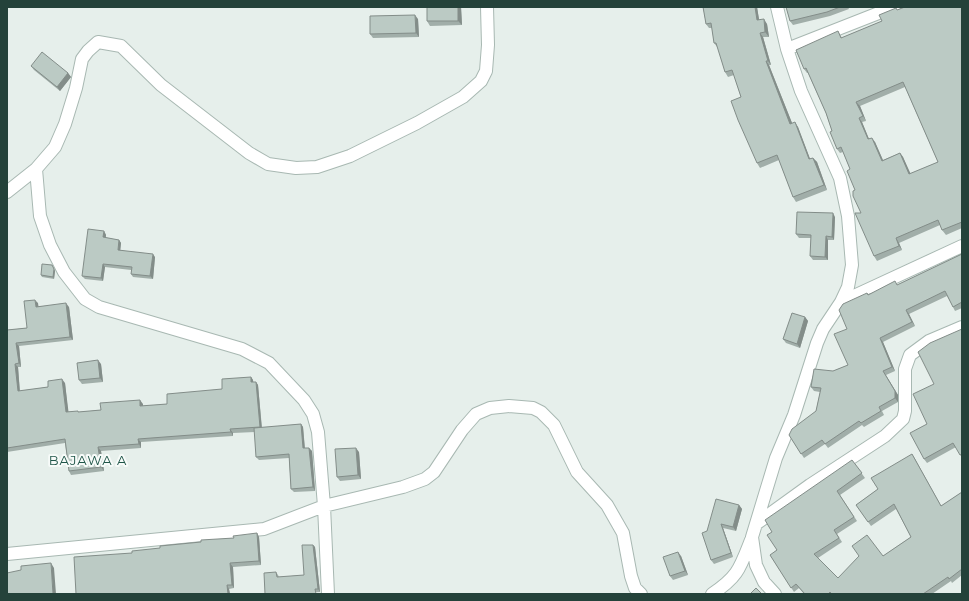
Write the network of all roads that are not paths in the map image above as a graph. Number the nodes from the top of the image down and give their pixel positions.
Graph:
1 (487, 7) edge
2 (777, 7) edge
3 (894, 7) edge
4 (787, 49) junction
5 (36, 169) junction
6 (7, 192) edge
7 (962, 246) edge
8 (841, 302) junction
9 (962, 327) edge
10 (324, 506) junction
11 (756, 524) junction
12 (752, 537) junction
13 (7, 554) edge
14 (328, 594) edge
15 (641, 594) edge
16 (712, 594) edge
17 (775, 594) edge

1 - 5 street
2 - 4 street
3 - 4 street
4 - 8 street
5 - 6 street
5 - 10 street
7 - 8 street
8 - 11 street
9 - 11 street
10 - 13 street
10 - 14 street
10 - 15 street
11 - 12 street
12 - 16 street
12 - 17 street

